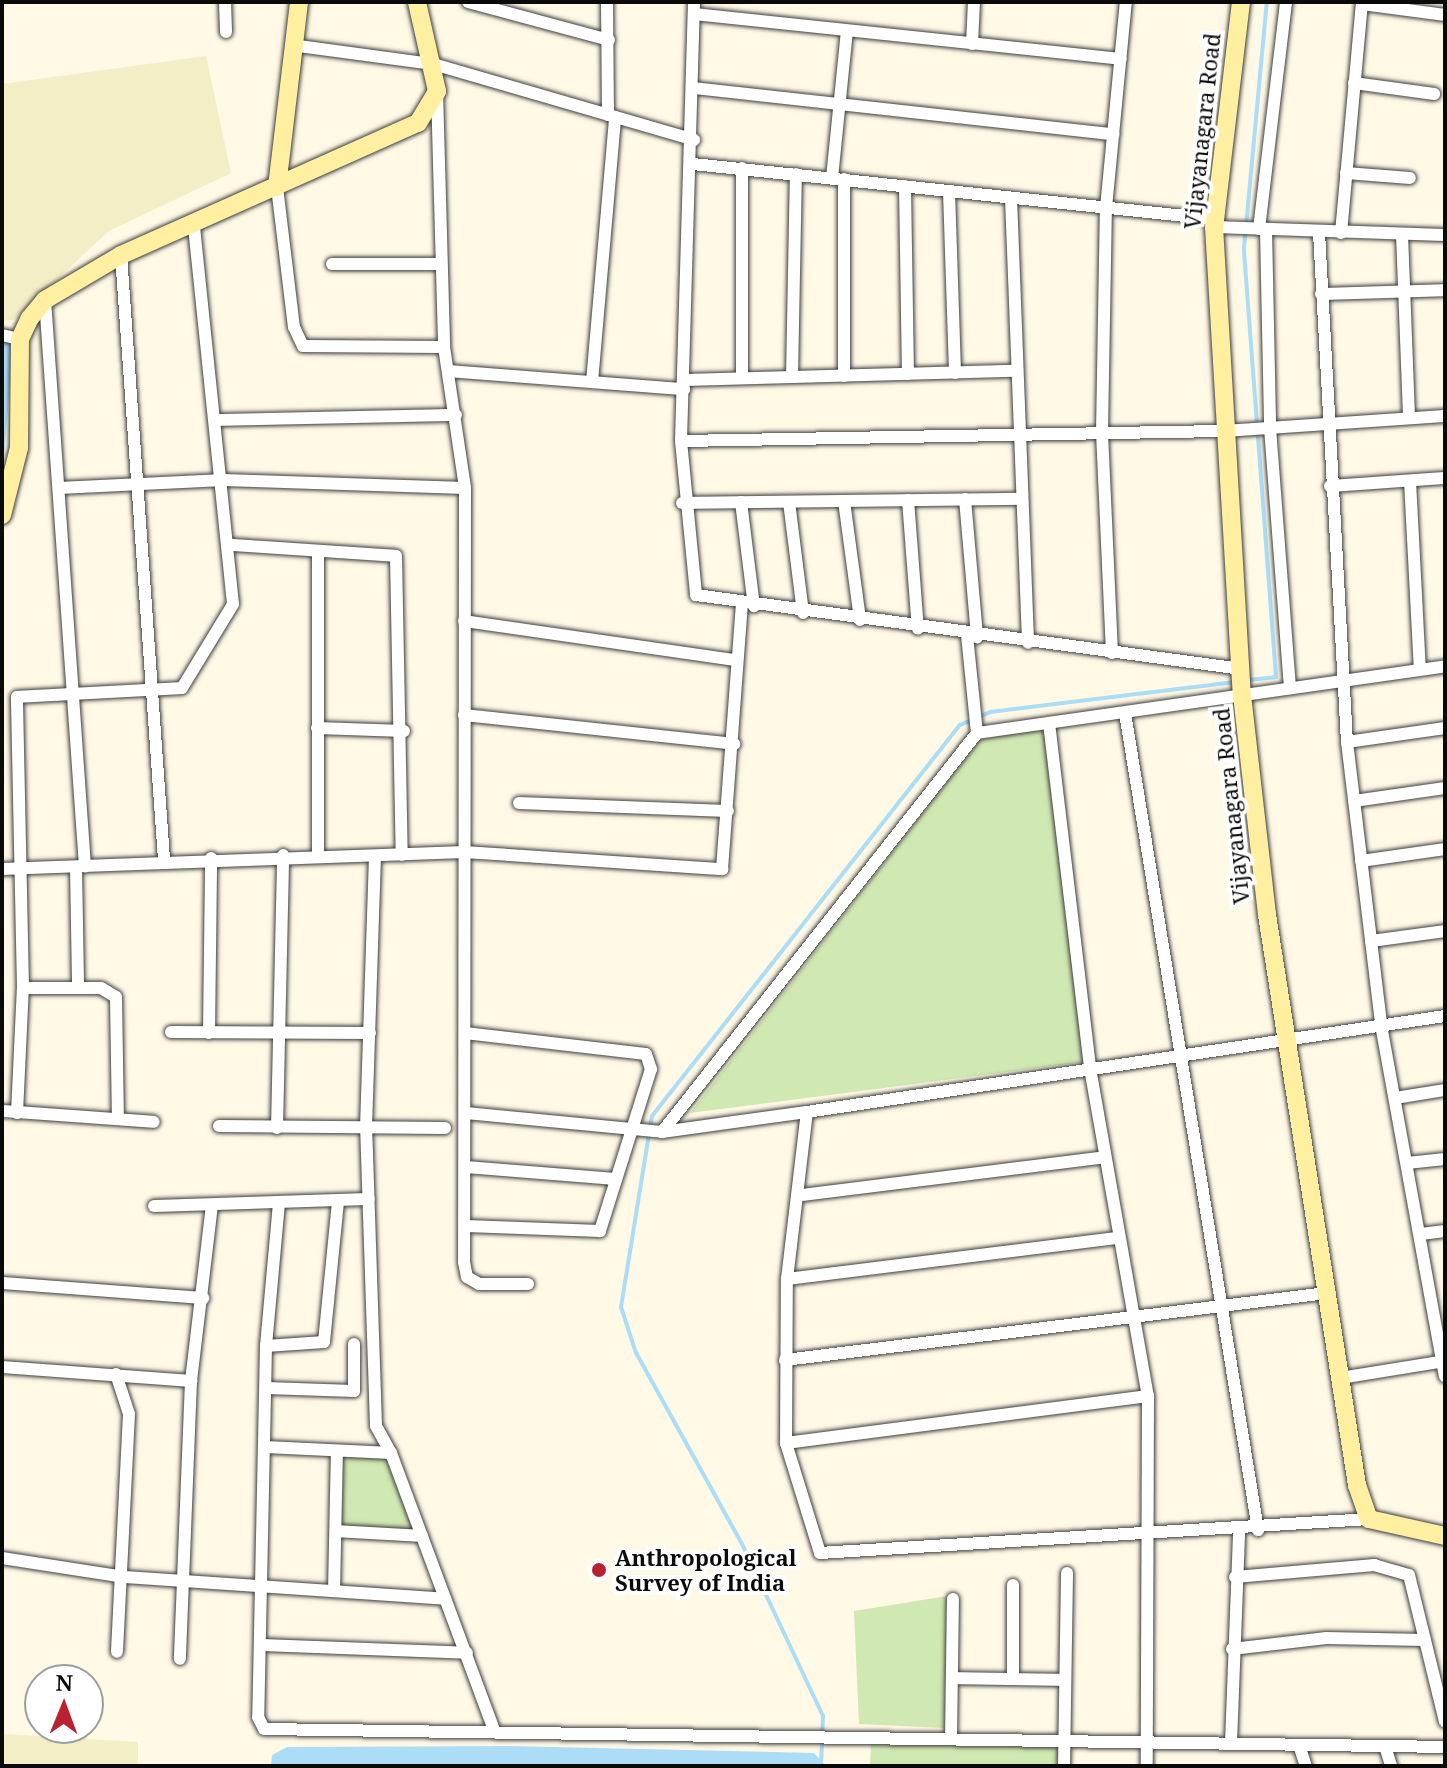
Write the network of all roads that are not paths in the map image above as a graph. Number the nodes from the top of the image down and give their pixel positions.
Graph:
1 (225, 2) edge
2 (299, 2) edge
3 (417, 2) edge
4 (468, 2) edge
5 (607, 2) edge
6 (974, 2) edge
7 (1126, 2) edge
8 (1241, 2) edge
9 (1286, 2) edge
10 (1362, 3) edge
11 (694, 8) edge
12 (1445, 15) edge
13 (847, 31) junction
14 (226, 32) dead end
15 (609, 40) junction
16 (972, 44) junction
17 (299, 46) junction
18 (1121, 59) junction
19 (433, 64) junction
20 (1354, 83) junction
21 (694, 88) junction
22 (437, 91) junction
23 (1434, 94) dead end
24 (839, 106) junction
25 (612, 116) junction
26 (1113, 134) junction
27 (694, 140) junction
28 (693, 164) junction
29 (742, 168) junction
30 (1346, 173) junction
31 (796, 174) junction
32 (1410, 178) dead end
33 (838, 179) junction
34 (905, 186) junction
35 (277, 187) junction
36 (949, 191) junction
37 (1011, 198) junction
38 (1106, 208) junction
39 (193, 220) junction
40 (1214, 223) junction
41 (1262, 229) junction
42 (1319, 232) junction
43 (1341, 233) junction
44 (1402, 234) junction
45 (1445, 235) edge
46 (121, 255) junction
47 (332, 264) dead end
48 (440, 264) junction
49 (1445, 290) edge
50 (1401, 292) junction
51 (1321, 294) junction
52 (45, 300) junction
53 (11, 337) edge
54 (444, 347) junction
55 (448, 371) junction
56 (1014, 371) junction
57 (955, 373) junction
58 (908, 374) junction
59 (844, 376) junction
60 (792, 377) junction
61 (742, 378) junction
62 (592, 382) junction
63 (684, 384) junction
64 (456, 415) junction
65 (1445, 416) edge
66 (1409, 418) junction
67 (217, 420) junction
68 (1326, 423) junction
69 (1270, 428) junction
70 (1223, 431) junction
71 (1102, 432) junction
72 (1015, 434) junction
73 (681, 441) junction
74 (1445, 478) edge
75 (224, 480) junction
76 (1410, 481) junction
77 (137, 485) junction
78 (1330, 486) junction
79 (59, 488) junction
80 (465, 488) junction
81 (965, 499) junction
82 (1019, 499) junction
83 (908, 500) junction
84 (844, 501) junction
85 (741, 502) junction
86 (789, 502) junction
87 (682, 503) junction
88 (2, 515) edge
89 (232, 545) junction
90 (318, 551) junction
91 (748, 605) junction
92 (803, 613) junction
93 (860, 620) junction
94 (464, 621) junction
95 (918, 629) junction
96 (972, 636) junction
97 (1028, 643) junction
98 (1112, 653) junction
99 (736, 660) junction
100 (1445, 666) edge
101 (1242, 669) junction
102 (1420, 669) junction
103 (1343, 682) junction
104 (1290, 688) junction
105 (152, 690) junction
106 (73, 694) junction
107 (1242, 695) junction
108 (1125, 713) junction
109 (464, 715) junction
110 (1049, 723) junction
111 (317, 728) junction
112 (1445, 728) edge
113 (404, 731) junction
114 (977, 733) junction
115 (1347, 742) junction
116 (734, 744) junction
117 (1445, 788) edge
118 (1354, 801) junction
119 (519, 803) dead end
120 (728, 811) junction
121 (1445, 849) edge
122 (464, 852) junction
123 (283, 855) junction
124 (318, 855) junction
125 (402, 855) junction
126 (375, 856) junction
127 (211, 858) junction
128 (164, 860) junction
129 (1361, 861) junction
130 (81, 868) junction
131 (2, 869) edge
132 (22, 870) junction
133 (1445, 931) edge
134 (1371, 941) junction
135 (23, 988) junction
136 (78, 988) junction
137 (1445, 1016) edge
138 (1381, 1025) junction
139 (171, 1032) dead end
140 (209, 1033) junction
141 (370, 1033) junction
142 (465, 1033) junction
143 (278, 1034) junction
144 (1287, 1039) junction
145 (1177, 1058) junction
146 (1090, 1068) junction
147 (1445, 1090) edge
148 (1395, 1098) junction
149 (2, 1111) edge
150 (807, 1112) junction
151 (17, 1113) junction
152 (466, 1113) junction
153 (118, 1119) junction
154 (154, 1122) dead end
155 (366, 1124) junction
156 (219, 1126) dead end
157 (277, 1128) junction
158 (445, 1128) dead end
159 (636, 1130) junction
160 (658, 1131) junction
161 (1105, 1157) junction
162 (1445, 1159) edge
163 (1407, 1163) junction
164 (466, 1167) junction
165 (616, 1179) junction
166 (802, 1195) junction
167 (369, 1199) junction
168 (338, 1201) junction
169 (279, 1203) junction
170 (154, 1206) dead end
171 (212, 1206) junction
172 (466, 1226) junction
173 (1445, 1231) edge
174 (1421, 1234) junction
175 (1118, 1238) junction
176 (787, 1279) junction
177 (2, 1283) edge
178 (528, 1284) dead end
179 (1445, 1291) edge
180 (1327, 1293) junction
181 (1431, 1293) junction
182 (203, 1298) junction
183 (1217, 1307) junction
184 (1133, 1315) junction
185 (354, 1344) dead end
186 (266, 1346) junction
187 (785, 1360) junction
188 (1444, 1361) edge
189 (2, 1367) edge
190 (116, 1374) junction
191 (1445, 1376) edge
192 (1340, 1378) junction
193 (191, 1381) junction
194 (266, 1388) junction
195 (1148, 1396) junction
196 (786, 1443) junction
197 (266, 1447) junction
198 (337, 1451) junction
199 (391, 1453) junction
200 (1369, 1519) junction
201 (1258, 1530) junction
202 (336, 1531) junction
203 (1239, 1531) junction
204 (1151, 1534) junction
205 (422, 1536) junction
206 (1445, 1536) edge
207 (2, 1558) edge
208 (1067, 1573) dead end
209 (125, 1577) junction
210 (1235, 1577) junction
211 (180, 1581) junction
212 (1013, 1585) dead end
213 (261, 1587) junction
214 (334, 1591) junction
215 (445, 1599) junction
216 (953, 1599) dead end
217 (1425, 1640) junction
218 (262, 1645) junction
219 (1232, 1649) junction
220 (117, 1652) dead end
221 (467, 1653) junction
222 (180, 1659) dead end
223 (952, 1678) junction
224 (1013, 1678) junction
225 (1065, 1680) junction
226 (1445, 1722) edge
227 (495, 1732) junction
228 (951, 1739) junction
229 (1064, 1741) junction
230 (1147, 1743) junction
231 (1231, 1743) junction
232 (1299, 1745) junction
233 (1385, 1746) junction
234 (1445, 1747) edge
235 (1064, 1766) edge
236 (1147, 1766) edge
237 (1306, 1766) edge
238 (1391, 1766) edge

1 - 14 street
2 - 17 street
3 - 19 street
4 - 15 street
5 - 15 street
6 - 16 street
7 - 18 street
8 - 40 street, Vijayanagara Road
9 - 41 street
10 - 12 street
10 - 20 street
11 - 13 street
11 - 21 street
13 - 16 street
13 - 24 street
15 - 25 street
16 - 18 street
17 - 19 street
17 - 35 street
18 - 26 street
19 - 22 street
19 - 25 street
20 - 23 street
20 - 30 street
21 - 24 street
21 - 27 street
22 - 35 street
22 - 48 street
24 - 26 street
24 - 33 street
25 - 27 street
25 - 62 street
26 - 38 street
27 - 28 street
28 - 29 street
28 - 63 street
29 - 31 street
29 - 61 street
30 - 32 street
30 - 43 street
31 - 33 street
31 - 60 street
33 - 34 street
33 - 59 street
34 - 36 street
34 - 58 street
35 - 39 street
35 - 54 street
36 - 37 street
36 - 57 street
37 - 38 street
37 - 56 street
38 - 40 street
38 - 71 street
39 - 46 street
39 - 67 street
40 - 41 street
40 - 70 street, Vijayanagara Road
41 - 42 street
41 - 69 street
42 - 43 street
42 - 51 street
43 - 44 street
44 - 45 street
44 - 50 street
46 - 52 street
46 - 77 street
47 - 48 street
48 - 54 street
49 - 50 street
50 - 51 street
50 - 66 street
51 - 68 street
52 - 53 street
52 - 79 street
53 - 88 street
54 - 55 street
55 - 62 street
55 - 64 street
56 - 57 street
56 - 72 street
57 - 58 street
58 - 59 street
59 - 60 street
60 - 61 street
61 - 63 street
62 - 63 street
63 - 73 street
64 - 67 street
64 - 80 street
65 - 66 street
66 - 68 street
67 - 75 street
68 - 69 street
68 - 78 street
69 - 70 street
69 - 104 street
70 - 71 street
70 - 101 street, Vijayanagara Road
71 - 72 street
71 - 98 street
72 - 73 street
72 - 82 street
73 - 87 street
74 - 76 street
75 - 77 street
75 - 80 street
75 - 89 street
76 - 78 street
76 - 102 street
77 - 79 street
77 - 105 street
78 - 103 street
79 - 106 street
80 - 94 street
81 - 82 street
81 - 83 street
81 - 96 street
82 - 97 street
83 - 84 street
83 - 95 street
84 - 86 street
84 - 93 street
85 - 86 street
85 - 87 street
85 - 91 street
86 - 92 street
87 - 91 street
89 - 90 street
89 - 105 street
90 - 111 street
90 - 113 street
91 - 92 street
91 - 99 street
92 - 93 street
93 - 95 street
94 - 99 street
94 - 109 street
95 - 96 street
96 - 97 street
96 - 114 street
97 - 98 street
98 - 101 street
99 - 116 street
100 - 102 street
101 - 107 street, Vijayanagara Road
102 - 103 street
103 - 104 street
103 - 115 street
104 - 107 street
105 - 106 street
105 - 128 street
106 - 130 street
106 - 132 street
107 - 108 street
107 - 144 street, Vijayanagara Road
108 - 110 street
108 - 145 street
109 - 116 street
109 - 122 street
110 - 114 street
110 - 146 street
111 - 113 street
111 - 124 street
112 - 115 street
113 - 125 street
114 - 160 street
115 - 118 street
116 - 120 street
117 - 118 street
118 - 129 street
119 - 120 street
120 - 122 street
121 - 129 street
122 - 125 street
122 - 142 street
123 - 124 street
123 - 127 street
123 - 143 street
124 - 126 street
125 - 126 street
126 - 141 street
127 - 128 street
127 - 140 street
128 - 130 street
129 - 134 street
130 - 132 street
130 - 136 street
131 - 132 street
132 - 135 street
133 - 134 street
134 - 138 street
135 - 136 street
135 - 151 street
136 - 153 street
137 - 138 street
138 - 144 street
138 - 148 street
139 - 140 street
140 - 143 street
141 - 143 street
141 - 155 street
142 - 152 street
142 - 159 street
143 - 157 street
144 - 145 street
144 - 180 street, Vijayanagara Road
145 - 146 street
145 - 183 street
146 - 150 street
146 - 161 street
147 - 148 street
148 - 163 street
149 - 151 street
150 - 160 street
150 - 166 street
151 - 153 street
152 - 159 street
152 - 164 street
153 - 154 street
155 - 157 street
155 - 158 street
155 - 167 street
156 - 157 street
159 - 160 street
159 - 165 street
161 - 166 street
161 - 175 street
162 - 163 street
163 - 174 street
164 - 165 street
164 - 172 street
165 - 172 street
166 - 176 street
167 - 168 street
167 - 199 street
168 - 169 street
168 - 186 street
169 - 171 street
169 - 186 street
170 - 171 street
171 - 182 street
172 - 178 street
173 - 174 street
174 - 181 street
175 - 176 street
175 - 184 street
176 - 187 street
177 - 182 street
179 - 181 street
180 - 183 street
180 - 192 street, Vijayanagara Road
181 - 188 street
182 - 193 street
183 - 184 street
183 - 201 street
184 - 187 street
184 - 195 street
185 - 194 street
186 - 194 street
187 - 196 street
188 - 191 street
188 - 192 street
189 - 190 street
190 - 193 street
190 - 209 street
192 - 200 street, Vijayanagara Road
193 - 211 street
194 - 197 street
195 - 196 street
195 - 204 street
196 - 204 street
197 - 198 street
197 - 213 street
198 - 199 street
198 - 202 street
199 - 205 street
200 - 201 street
200 - 206 street
201 - 203 street
202 - 205 street
202 - 214 street
203 - 204 street
203 - 210 street
204 - 230 street
205 - 215 street
207 - 209 street
208 - 225 street
209 - 211 street
209 - 220 street
210 - 217 street
210 - 219 street
211 - 213 street
211 - 222 street
212 - 224 street
213 - 214 street
213 - 218 street
214 - 215 street
215 - 221 street
216 - 223 street
217 - 219 street
217 - 226 street
218 - 221 street
218 - 227 street
219 - 231 street
221 - 227 street
223 - 224 street
223 - 228 street
224 - 225 street
225 - 229 street
227 - 228 street
228 - 229 street
229 - 230 street
229 - 235 street
230 - 231 street
230 - 236 street
231 - 232 street
232 - 233 street
232 - 237 street
233 - 234 street
233 - 238 street

